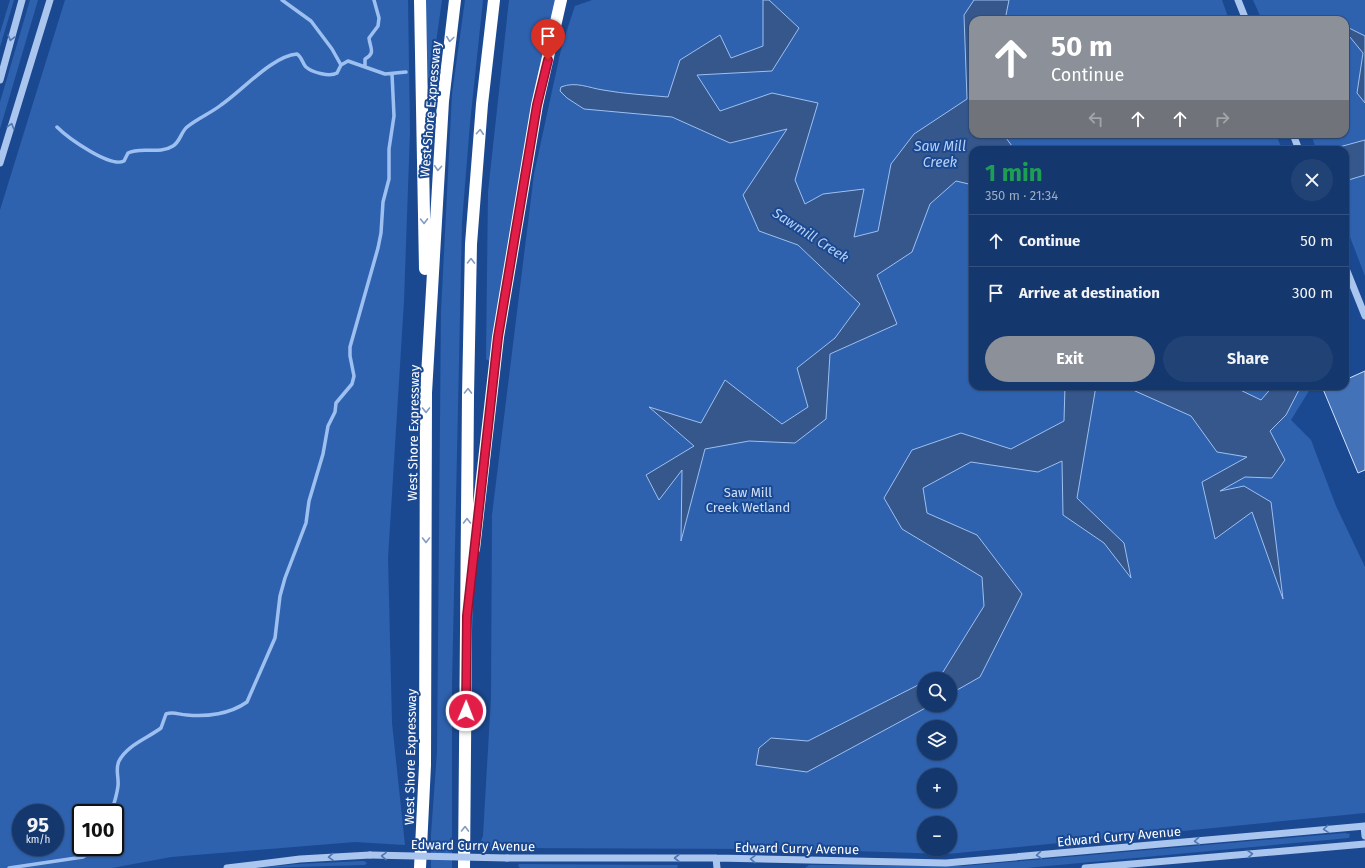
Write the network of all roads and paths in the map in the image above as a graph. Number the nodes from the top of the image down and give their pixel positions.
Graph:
1 (22, 0) edge
2 (50, 0) edge
3 (420, 0) edge
4 (455, 0) edge
5 (494, 0) edge
6 (561, 0) edge
7 (1238, 0) edge
8 (1244, 16) edge
9 (0, 80) edge
10 (0, 163) edge
11 (1349, 276) edge
12 (1365, 316) edge
13 (426, 393) junction
14 (467, 616) junction
15 (1365, 826) edge
16 (1365, 836) edge
17 (1365, 844) edge
18 (716, 858) junction
19 (227, 868) edge
20 (420, 868) edge
21 (464, 868) edge
22 (717, 868) edge
23 (1085, 868) edge

1 -> 9 street
10 -> 2 street
3 -> 13 highway
4 -> 13 highway, West Shore Expressway
14 -> 5 highway
6 - 14 highway
7 - 8 street
11 - 12 street
13 -> 20 highway, West Shore Expressway
21 -> 14 highway
15 - 16 street
15 -> 18 street, Edward Curry Avenue
23 -> 17 street
18 -> 19 street, Edward Curry Avenue, bridge
18 - 22 street

